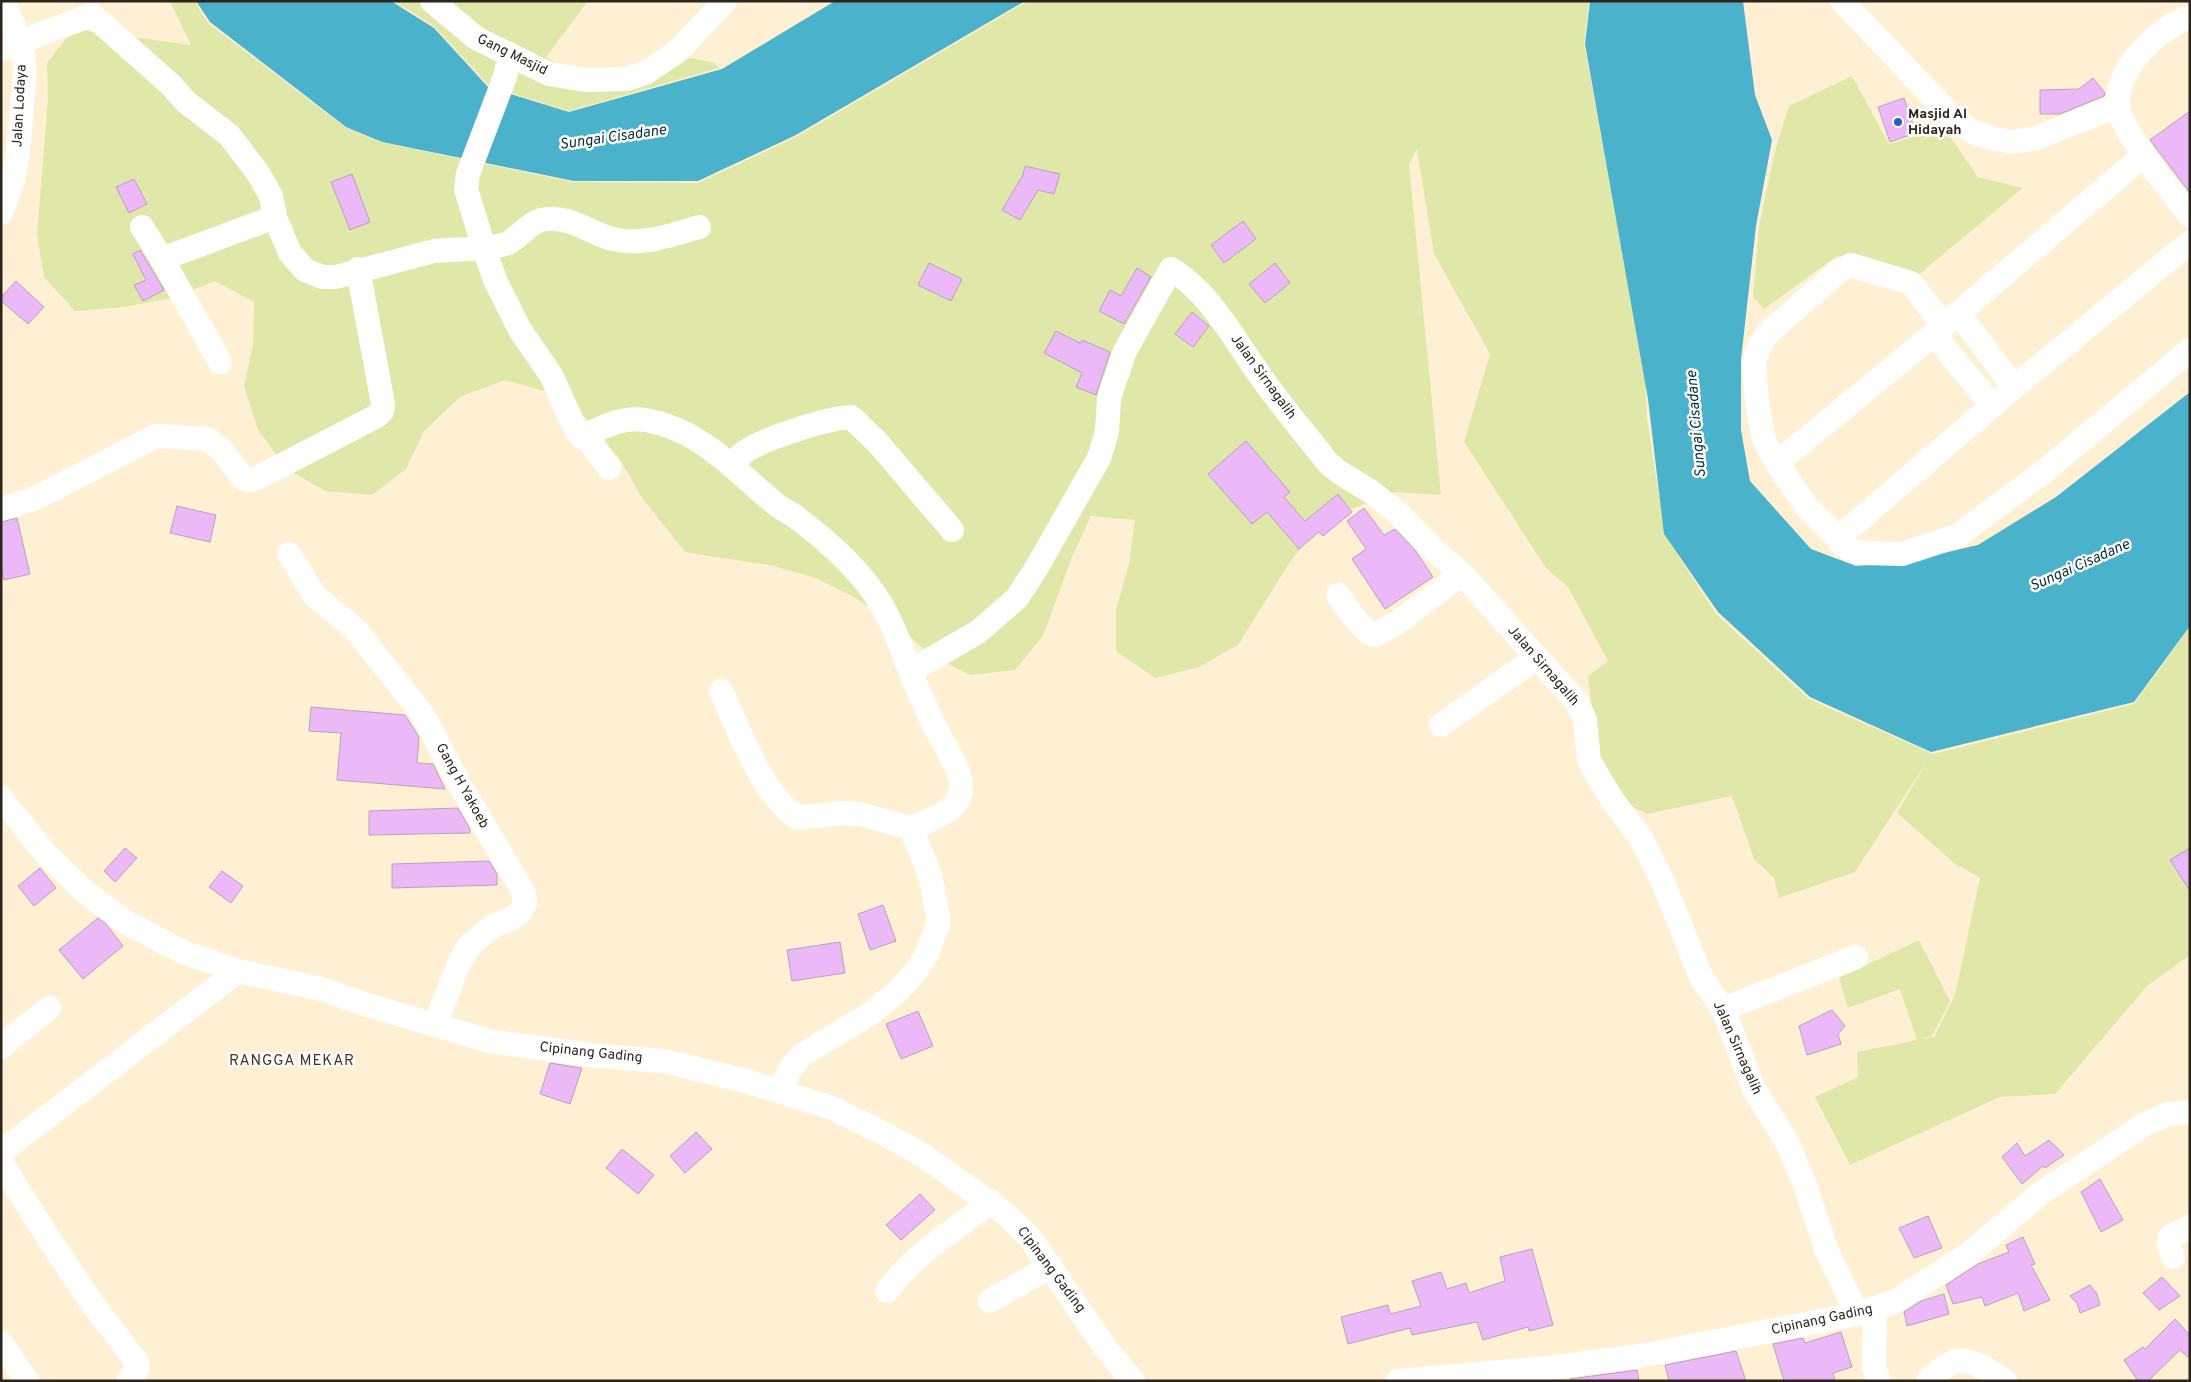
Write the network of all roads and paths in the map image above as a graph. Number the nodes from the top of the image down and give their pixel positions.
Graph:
1 (2, 1) edge
2 (725, 1) edge
3 (1842, 1) edge
4 (437, 3) edge
5 (85, 8) edge
6 (2190, 17) edge
7 (11, 46) edge
8 (507, 64) junction
9 (2117, 106) junction
10 (2144, 155) junction
11 (1, 213) edge
12 (2190, 216) edge
13 (275, 217) junction
14 (142, 227) dead end
15 (698, 227) dead end
16 (2190, 242) edge
17 (484, 248) junction
18 (162, 260) junction
19 (358, 269) junction
20 (1945, 325) junction
21 (2190, 350) edge
22 (220, 362) dead end
23 (2014, 387) junction
24 (1992, 406) junction
25 (582, 437) junction
26 (1777, 463) junction
27 (734, 466) junction
28 (609, 468) dead end
29 (1, 510) edge
30 (952, 530) dead end
31 (1838, 538) junction
32 (289, 554) dead end
33 (1462, 574) junction
34 (1338, 594) dead end
35 (1536, 658) junction
36 (910, 670) junction
37 (720, 691) dead end
38 (1441, 725) dead end
39 (1, 798) edge
40 (911, 828) junction
41 (1856, 957) dead end
42 (238, 971) junction
43 (49, 1008) dead end
44 (1722, 1009) junction
45 (436, 1025) junction
46 (1, 1047) edge
47 (779, 1090) junction
48 (2190, 1112) edge
49 (1, 1152) edge
50 (1, 1163) edge
51 (990, 1201) junction
52 (2190, 1227) edge
53 (2173, 1257) dead end
54 (1050, 1266) junction
55 (887, 1291) dead end
56 (990, 1300) dead end
57 (1866, 1312) junction
58 (1, 1343) edge
59 (1551, 1374) edge
60 (27, 1381) edge
61 (128, 1381) edge
62 (1133, 1381) edge
63 (1398, 1381) edge
64 (1879, 1381) edge
65 (1928, 1381) edge
66 (2004, 1381) edge

1 - 7 street, Jalan Lodaya
2 - 8 street, Gang Masjid
3 - 9 street
4 - 8 street, Gang Masjid
5 - 7 street
5 - 13 street
6 - 9 street
7 - 11 street, Jalan Lodaya
8 - 17 street
9 - 10 street
10 - 12 street
10 - 20 street
13 - 18 street
13 - 19 street
14 - 18 street
15 - 17 street
16 - 23 street
17 - 19 street
17 - 25 street
18 - 22 street
19 - 29 street
20 - 23 street
20 - 24 street
20 - 26 street
20 - 26 street
21 - 31 street
23 - 24 street
24 - 31 street
25 - 27 street
25 - 28 street
26 - 31 street
27 - 30 street
27 - 36 street
32 - 45 street, Gang H Yakoeb
33 - 34 street
33 - 35 street, Jalan Sirnagalih
33 - 36 street, Jalan Sirnagalih
35 - 38 street
35 - 44 street, Jalan Sirnagalih
36 - 40 street
37 - 40 street
39 - 42 street, Cipinang Gading
40 - 47 street
41 - 44 street
42 - 45 street, Cipinang Gading
42 - 49 street
43 - 46 street
44 - 57 street, Jalan Sirnagalih
45 - 47 street, Cipinang Gading
47 - 51 street, Cipinang Gading
48 - 57 street, Cipinang Gading
50 - 61 street
51 - 54 street, Cipinang Gading
51 - 55 street
52 - 53 street
54 - 56 street
54 - 62 street, Cipinang Gading
57 - 59 street, Cipinang Gading
57 - 64 street
58 - 60 street
59 - 63 street, Cipinang Gading
65 - 66 street

